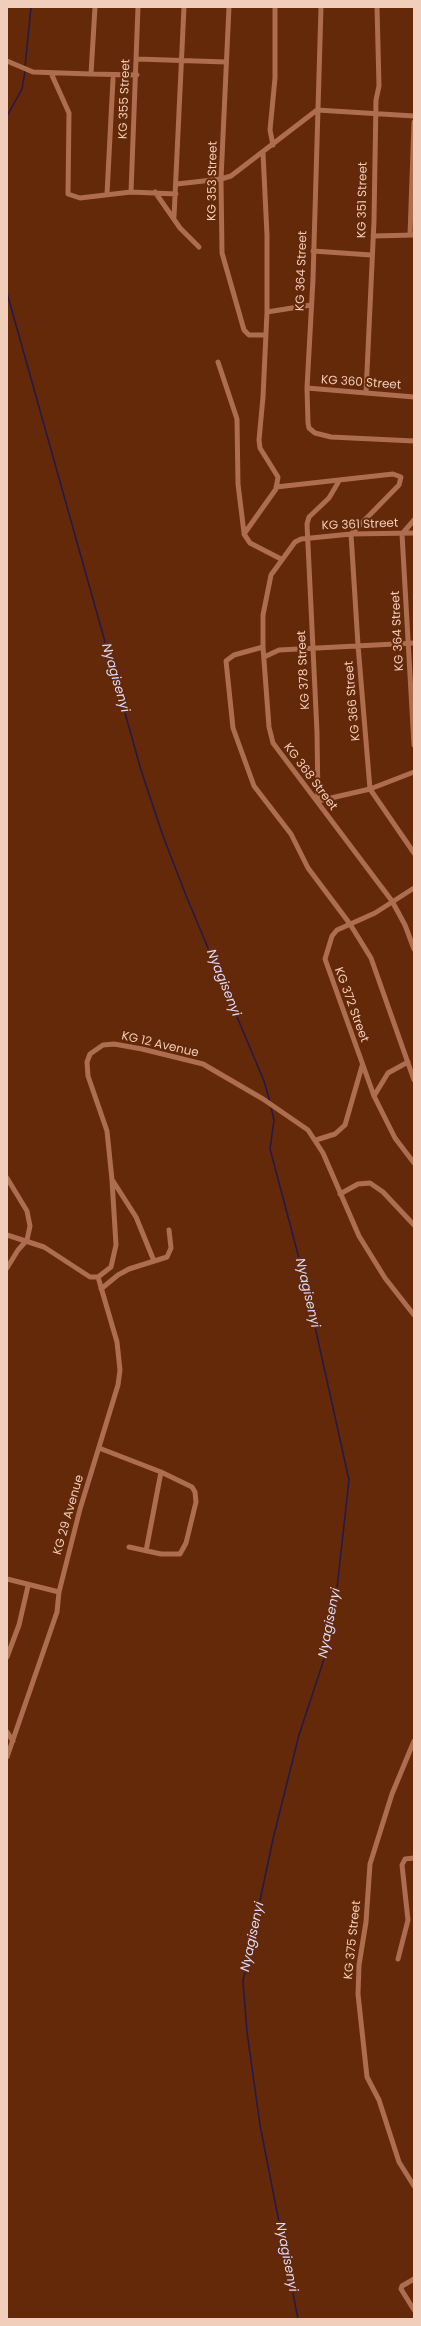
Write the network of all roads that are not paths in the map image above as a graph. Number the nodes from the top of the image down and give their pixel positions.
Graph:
1 (95, 7) edge
2 (138, 7) edge
3 (184, 7) edge
4 (229, 7) edge
5 (275, 7) edge
6 (321, 7) edge
7 (377, 7) edge
8 (137, 59) junction
9 (7, 61) edge
10 (181, 61) junction
11 (226, 62) junction
12 (51, 74) junction
13 (91, 74) junction
14 (137, 75) junction
15 (113, 79) dead end
16 (317, 110) junction
17 (376, 113) junction
18 (414, 116) edge
19 (414, 122) edge
20 (273, 145) junction
21 (263, 153) junction
22 (221, 180) junction
23 (176, 184) junction
24 (132, 192) junction
25 (155, 192) junction
26 (107, 194) junction
27 (176, 194) junction
28 (174, 218) junction
29 (412, 235) edge
30 (373, 236) junction
31 (199, 247) dead end
32 (313, 251) junction
33 (371, 255) junction
34 (311, 305) junction
35 (267, 312) junction
36 (265, 335) junction
37 (218, 362) dead end
38 (307, 388) junction
39 (366, 393) junction
40 (414, 396) edge
41 (414, 441) edge
42 (339, 481) junction
43 (276, 487) junction
44 (414, 520) edge
45 (414, 533) edge
46 (244, 534) junction
47 (351, 534) junction
48 (402, 534) junction
49 (307, 538) junction
50 (281, 559) junction
51 (411, 643) edge
52 (358, 645) junction
53 (263, 647) junction
54 (312, 648) junction
55 (264, 657) junction
56 (414, 745) edge
57 (414, 772) edge
58 (370, 788) junction
59 (318, 801) junction
60 (414, 853) edge
61 (414, 888) edge
62 (392, 901) junction
63 (350, 924) junction
64 (414, 949) edge
65 (408, 1062) junction
66 (362, 1066) junction
67 (414, 1080) edge
68 (374, 1096) junction
69 (316, 1140) junction
70 (414, 1163) edge
71 (7, 1178) edge
72 (113, 1181) junction
73 (340, 1194) junction
74 (414, 1225) edge
75 (169, 1230) dead end
76 (7, 1235) edge
77 (27, 1240) junction
78 (154, 1261) junction
79 (7, 1268) edge
80 (98, 1277) junction
81 (101, 1289) junction
82 (414, 1315) edge
83 (99, 1448) junction
84 (161, 1472) junction
85 (128, 1548) dead end
86 (146, 1550) junction
87 (7, 1579) edge
88 (28, 1586) junction
89 (59, 1592) junction
90 (7, 1657) edge
91 (7, 1732) edge
92 (13, 1741) junction
93 (414, 1741) edge
94 (7, 1757) edge
95 (414, 1858) edge
96 (398, 1959) dead end
97 (414, 2186) edge
98 (414, 2279) edge
99 (414, 2310) edge

1 - 13 street
2 - 8 street, KG 355 Street
3 - 10 street
4 - 11 street, KG 353 Street
5 - 20 street
6 - 16 street, KG 364 Street
7 - 17 street, KG 351 Street
8 - 10 street
8 - 14 street, KG 355 Street
9 - 12 street
10 - 11 street
10 - 23 street
11 - 22 street, KG 353 Street
12 - 13 street
12 - 26 street
13 - 14 street
14 - 24 street, KG 355 Street
15 - 26 street
16 - 17 street
16 - 20 street
16 - 32 street, KG 364 Street
17 - 18 street
17 - 30 street, KG 351 Street
19 - 29 street
20 - 21 street
21 - 22 street
21 - 35 street
22 - 23 street
22 - 36 street, KG 353 Street
23 - 27 street
24 - 25 street
24 - 26 street
25 - 27 street
25 - 28 street
27 - 28 street
28 - 31 street
29 - 30 street
30 - 33 street, KG 351 Street
32 - 33 street
32 - 34 street, KG 364 Street
33 - 39 street, KG 351 Street
34 - 35 street
34 - 38 street, KG 364 Street
35 - 36 street
36 - 43 street
37 - 46 street
38 - 39 street, KG 360 Street
38 - 41 street, KG 364 Street
39 - 40 street, KG 360 Street
42 - 43 street
42 - 47 street
42 - 49 street, KG 378 Street
43 - 46 street
44 - 48 street
45 - 48 street, KG 361 Street
46 - 50 street
47 - 48 street, KG 361 Street
47 - 49 street, KG 361 Street
47 - 52 street, KG 366 Street
48 - 51 street, KG 364 Street
49 - 50 street, KG 368 Street
49 - 54 street, KG 378 Street
50 - 53 street, KG 368 Street
51 - 52 street
51 - 56 street, KG 364 Street
52 - 54 street
52 - 58 street, KG 366 Street
53 - 55 street, KG 368 Street
53 - 63 street
54 - 55 street
54 - 59 street, KG 378 Street
55 - 59 street, KG 368 Street
57 - 58 street
58 - 59 street
58 - 60 street, KG 366 Street
59 - 62 street, KG 368 Street
61 - 62 street, KG 372 Street
62 - 63 street, KG 372 Street
62 - 64 street, KG 368 Street
63 - 65 street
63 - 66 street, KG 372 Street
65 - 67 street
65 - 68 street
66 - 68 street, KG 372 Street
66 - 69 street
68 - 70 street, KG 372 Street
69 - 72 street, KG 12 Avenue
69 - 73 street, KG 12 Avenue
71 - 77 street
72 - 78 street
72 - 80 street, KG 12 Avenue
73 - 74 street
73 - 82 street, KG 12 Avenue
75 - 78 street
76 - 77 street
77 - 79 street
77 - 80 street
78 - 81 street
80 - 81 street, KG 29 Avenue
81 - 83 street, KG 29 Avenue
83 - 84 street
83 - 89 street, KG 29 Avenue
84 - 86 street
84 - 86 street
85 - 86 street
87 - 88 street
88 - 89 street
88 - 90 street
89 - 92 street, KG 29 Avenue
91 - 92 street
92 - 94 street, KG 29 Avenue
93 - 97 street, KG 375 Street
95 - 96 street
98 - 99 street

